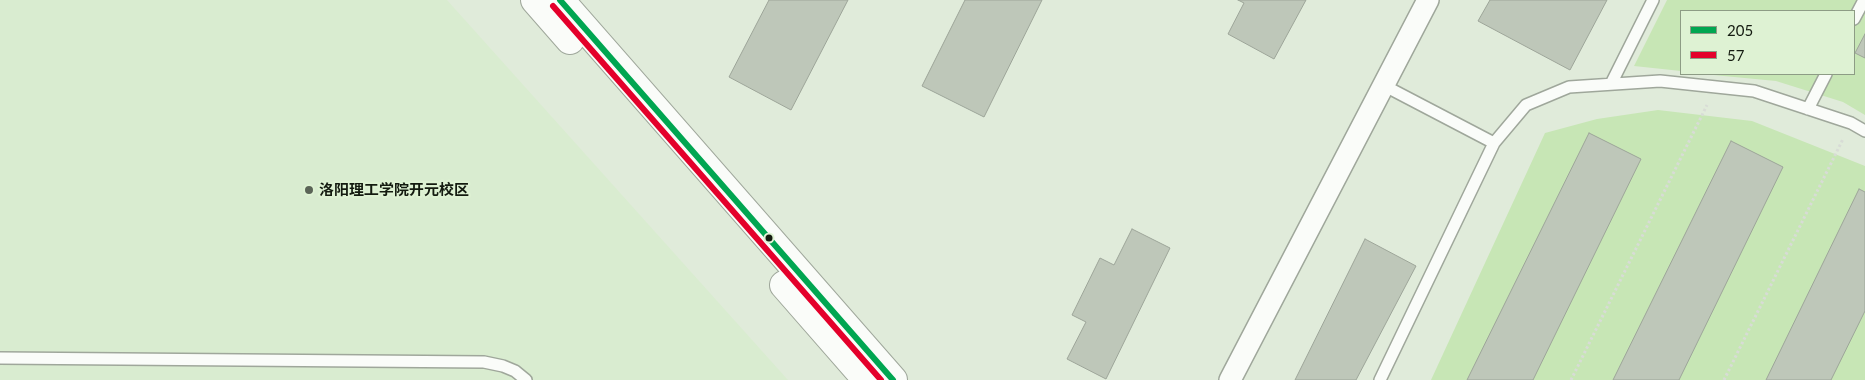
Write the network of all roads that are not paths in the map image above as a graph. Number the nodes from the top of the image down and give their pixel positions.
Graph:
1 (535, 0) edge
2 (560, 0) edge
3 (1428, 0) edge
4 (1653, 0) edge
5 (1864, 0) edge
6 (1855, 18) edge
7 (1825, 75) edge
8 (1611, 84) junction
9 (1383, 85) junction
10 (1808, 108) junction
11 (1865, 131) edge
12 (1494, 143) junction
13 (0, 358) edge
14 (526, 380) edge
15 (867, 380) edge
16 (893, 380) edge
17 (1230, 380) edge
18 (1380, 380) edge

1 - 15 street
2 - 16 street
3 - 9 street
4 - 8 lane
5 - 6 lane
7 - 10 lane
8 - 10 lane
8 - 12 lane
9 - 12 lane
9 - 17 street
10 - 11 lane
12 - 18 lane
13 - 14 lane

